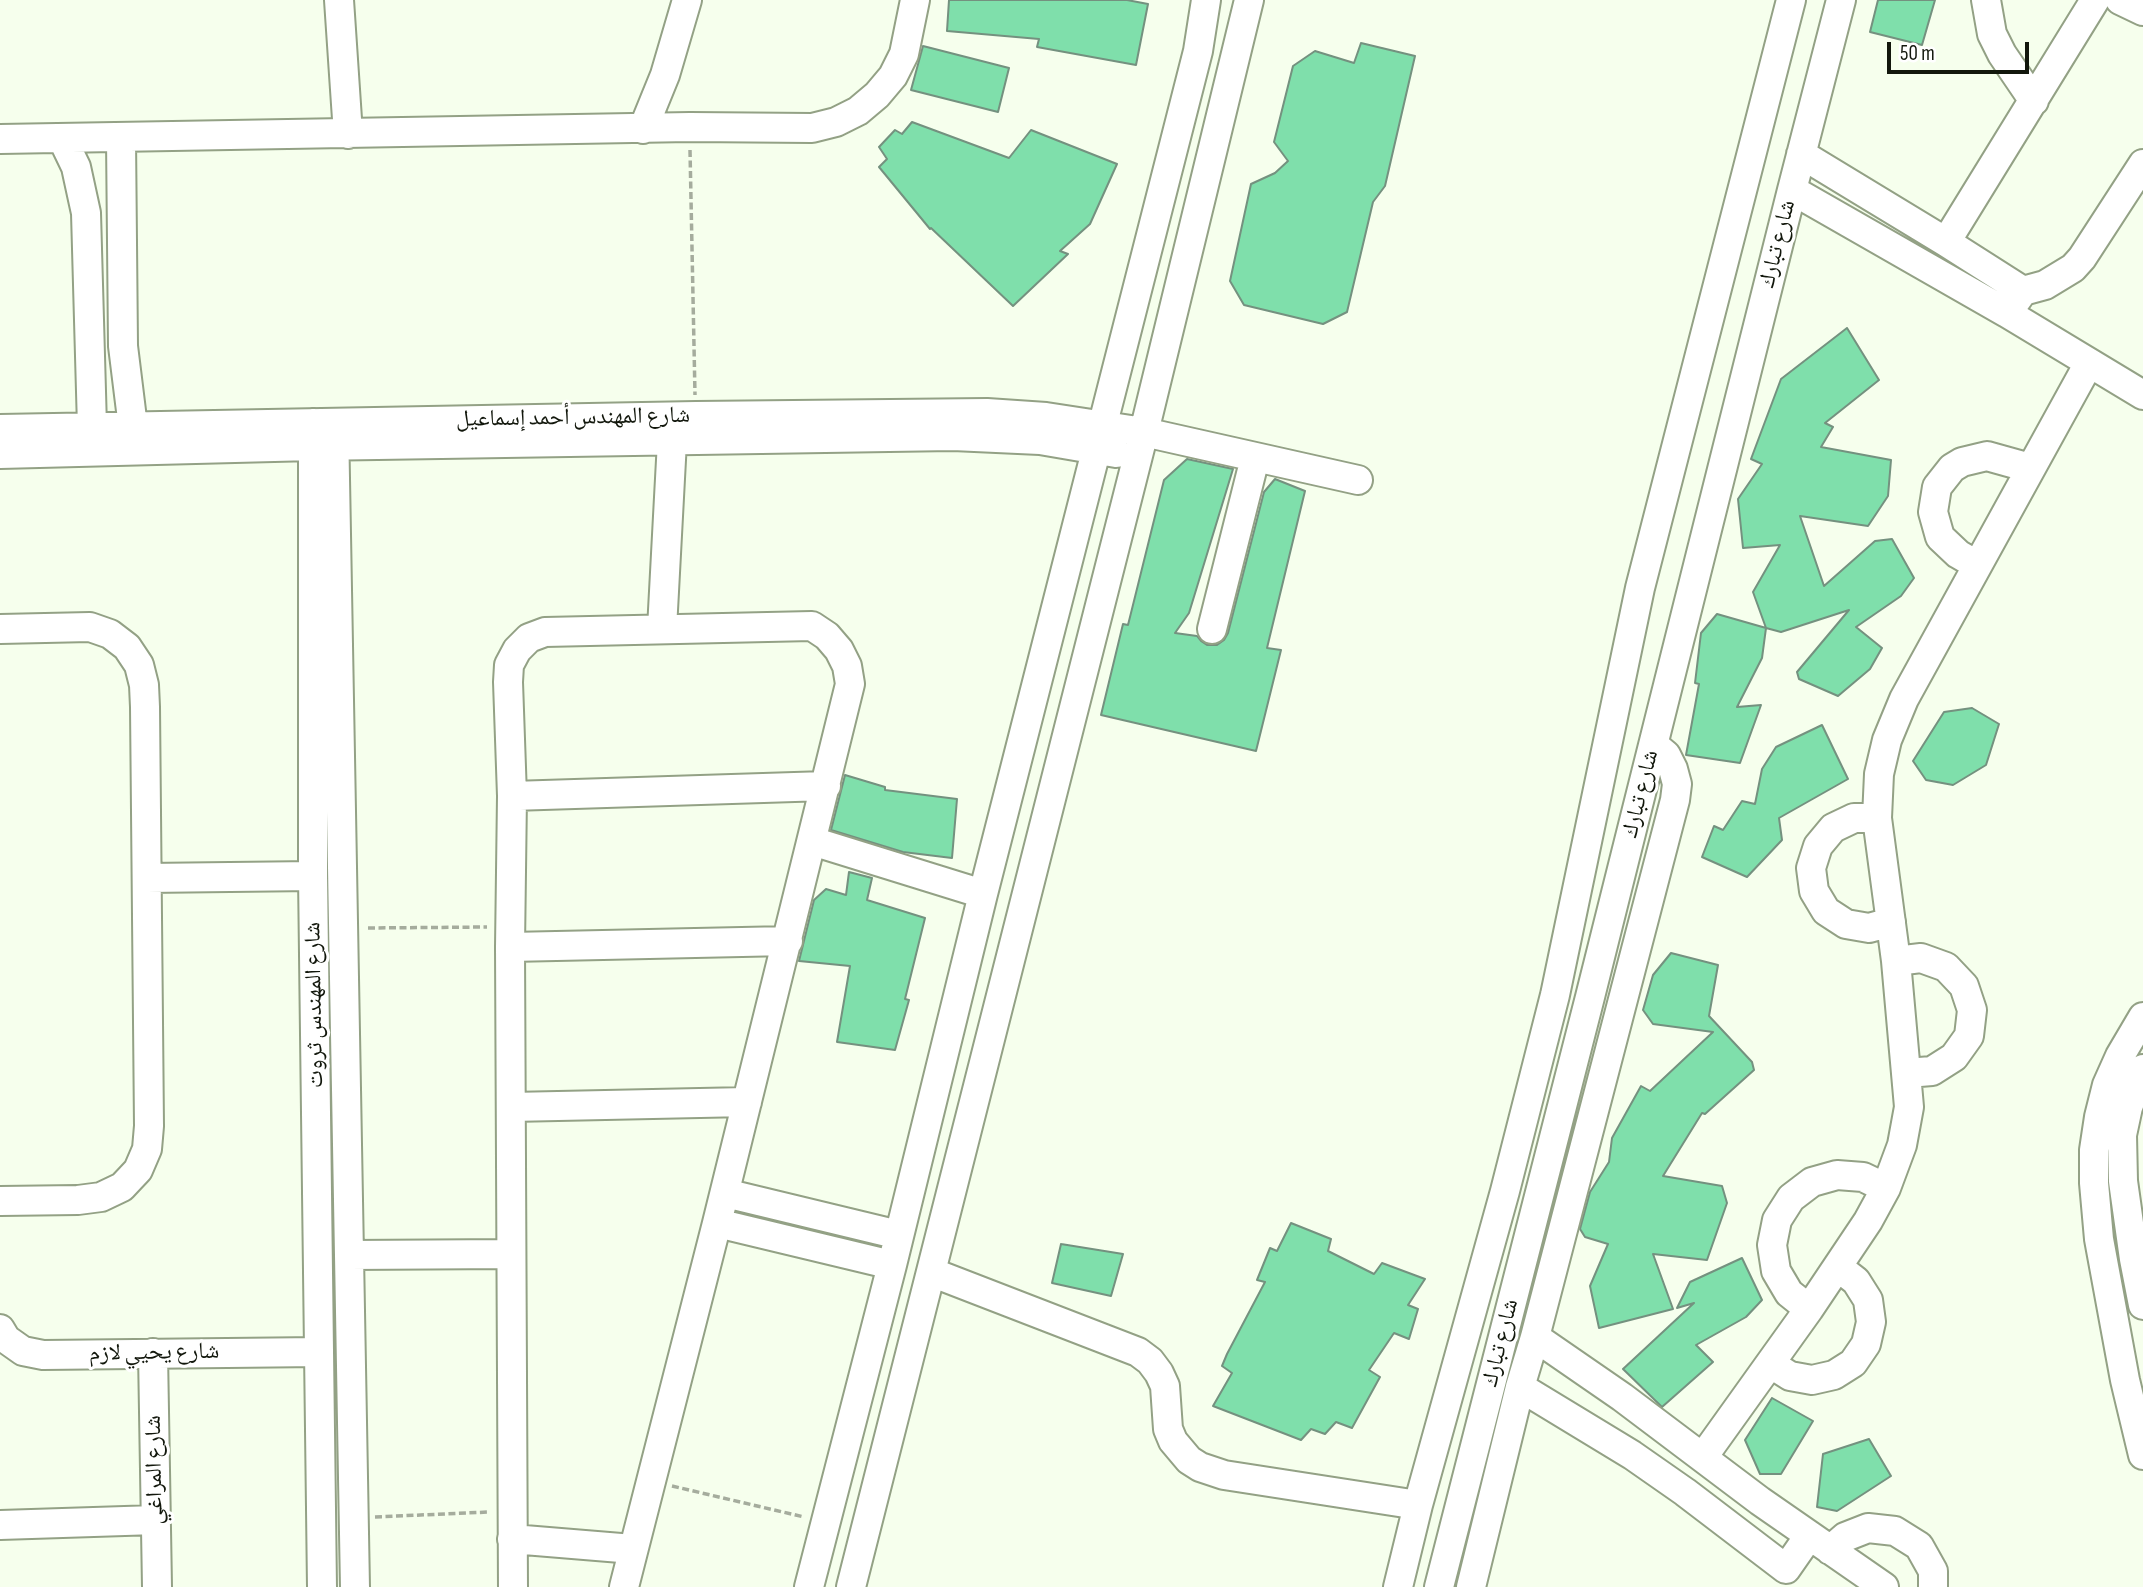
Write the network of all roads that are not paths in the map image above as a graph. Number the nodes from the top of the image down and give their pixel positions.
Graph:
1 (339, 0) edge
2 (687, 0) edge
3 (915, 0) edge
4 (1206, 0) edge
5 (1249, 0) edge
6 (1791, 0) edge
7 (1841, 0) edge
8 (1986, 0) edge
9 (2095, 0) edge
10 (2120, 0) edge
11 (2143, 11) edge
12 (2034, 101) junction
13 (643, 129) junction
14 (348, 134) junction
15 (62, 138) junction
16 (121, 138) junction
17 (0, 139) edge
18 (1801, 155) junction
19 (2143, 164) edge
20 (1791, 191) junction
21 (1946, 242) junction
22 (2015, 302) junction
23 (2089, 363) junction
24 (2143, 395) edge
25 (92, 427) junction
26 (133, 427) junction
27 (0, 429) edge
28 (324, 434) junction
29 (1100, 437) junction
30 (672, 440) junction
31 (1141, 445) junction
32 (0, 454) edge
33 (1255, 458) junction
34 (2030, 468) junction
35 (1358, 480) dead end
36 (1977, 565) junction
37 (0, 629) edge
38 (662, 629) junction
39 (1212, 629) dead end
40 (1654, 745) junction
41 (826, 786) junction
42 (512, 796) junction
43 (1877, 818) junction
44 (812, 841) junction
45 (313, 876) junction
46 (147, 878) junction
47 (983, 894) junction
48 (1891, 922) junction
49 (510, 937) junction
50 (788, 941) junction
51 (1896, 961) junction
52 (955, 1006) junction
53 (2143, 1017) edge
54 (996, 1018) junction
55 (1907, 1073) junction
56 (2141, 1079) edge
57 (747, 1102) junction
58 (511, 1107) junction
59 (2143, 1148) edge
60 (2123, 1174) junction
61 (2094, 1183) junction
62 (1886, 1188) junction
63 (725, 1193) junction
64 (0, 1200) edge
65 (717, 1223) junction
66 (899, 1235) junction
67 (511, 1254) junction
68 (349, 1255) junction
69 (892, 1265) junction
70 (1838, 1267) junction
71 (931, 1272) junction
72 (2143, 1305) edge
73 (350, 1309) junction
74 (1809, 1309) junction
75 (319, 1310) junction
76 (0, 1329) edge
77 (1535, 1337) junction
78 (319, 1352) junction
79 (153, 1353) junction
80 (1771, 1364) junction
81 (1520, 1387) junction
82 (2143, 1455) edge
83 (1703, 1457) junction
84 (1760, 1502) junction
85 (1418, 1505) junction
86 (156, 1520) junction
87 (0, 1525) edge
88 (1737, 1531) junction
89 (513, 1539) junction
90 (1819, 1543) junction
91 (633, 1549) junction
92 (157, 1587) edge
93 (322, 1587) edge
94 (355, 1587) edge
95 (513, 1587) edge
96 (624, 1587) edge
97 (809, 1587) edge
98 (851, 1587) edge
99 (1398, 1587) edge
100 (1439, 1587) edge
101 (1471, 1587) edge
102 (1884, 1587) edge
103 (1933, 1587) edge

1 - 14 street
2 - 13 street
3 - 13 street
4 - 29 street
5 - 31 street
6 - 85 street, شارع تبارك
7 - 18 street, شارع تبارك
8 - 12 street
9 - 12 street
10 - 11 street
12 - 21 street
13 - 14 street
14 - 16 street
15 - 16 street
15 - 17 street
15 - 25 street
16 - 26 street
18 - 20 street, شارع تبارك
18 - 21 street
19 - 22 street
20 - 22 street
20 - 40 street, شارع تبارك
21 - 22 street
22 - 23 street
23 - 24 street
23 - 34 street
25 - 26 street, شارع المهندس أحمد إسماعيل
25 - 27 street, شارع المهندس أحمد إسماعيل
26 - 28 street, شارع المهندس أحمد إسماعيل
28 - 29 street, شارع المهندس أحمد إسماعيل
28 - 30 street, شارع المهندس أحمد إسماعيل
28 - 32 street, شارع المهندس أحمد إسماعيل
28 - 45 street, شارع المهندس ثروت
28 - 68 street, شارع المهندس ثروت
29 - 30 street, شارع المهندس أحمد إسماعيل
29 - 31 street, شارع المهندس أحمد إسماعيل
29 - 47 street
30 - 38 street
31 - 33 street, شارع المهندس أحمد إسماعيل
31 - 54 street
33 - 35 street, شارع المهندس أحمد إسماعيل
33 - 39 street
34 - 36 street
34 - 36 street
36 - 43 street
37 - 46 street
38 - 41 street
38 - 42 street
40 - 77 street
40 - 100 street, شارع تبارك
41 - 42 street
41 - 44 street
42 - 49 street
43 - 48 street
43 - 48 street
44 - 47 street
44 - 50 street
45 - 46 street
45 - 75 street, شارع المهندس ثروت
46 - 64 street
47 - 52 street
48 - 51 street
49 - 50 street
49 - 58 street
50 - 57 street
51 - 55 street
51 - 55 street
52 - 54 street
52 - 66 street
53 - 61 street
54 - 71 street
55 - 62 street
56 - 60 street
57 - 58 street
57 - 63 street
58 - 67 street
59 - 60 street
60 - 61 street
60 - 72 street
61 - 82 street
62 - 70 street
62 - 74 street
63 - 65 street
63 - 66 street
65 - 69 street
65 - 91 street
66 - 69 street
67 - 68 street
67 - 89 street
68 - 73 street, شارع المهندس ثروت
69 - 97 street
70 - 74 street
70 - 80 street
71 - 85 street
71 - 98 street
73 - 75 street
73 - 94 street, شارع المهندس ثروت
74 - 80 street
75 - 78 street, شارع المهندس ثروت
76 - 79 street, شارع يحيي لازم
77 - 81 street
77 - 83 street
78 - 79 street, شارع يحيي لازم
78 - 93 street, شارع المهندس ثروت
79 - 86 street, شارع المراغي
80 - 83 street
81 - 88 street
81 - 101 street
83 - 84 street
84 - 88 street
84 - 90 street
85 - 99 street, شارع تبارك
86 - 87 street
86 - 92 street, شارع المراغي
88 - 90 street
89 - 91 street
89 - 95 street
90 - 102 street
90 - 103 street
91 - 96 street

